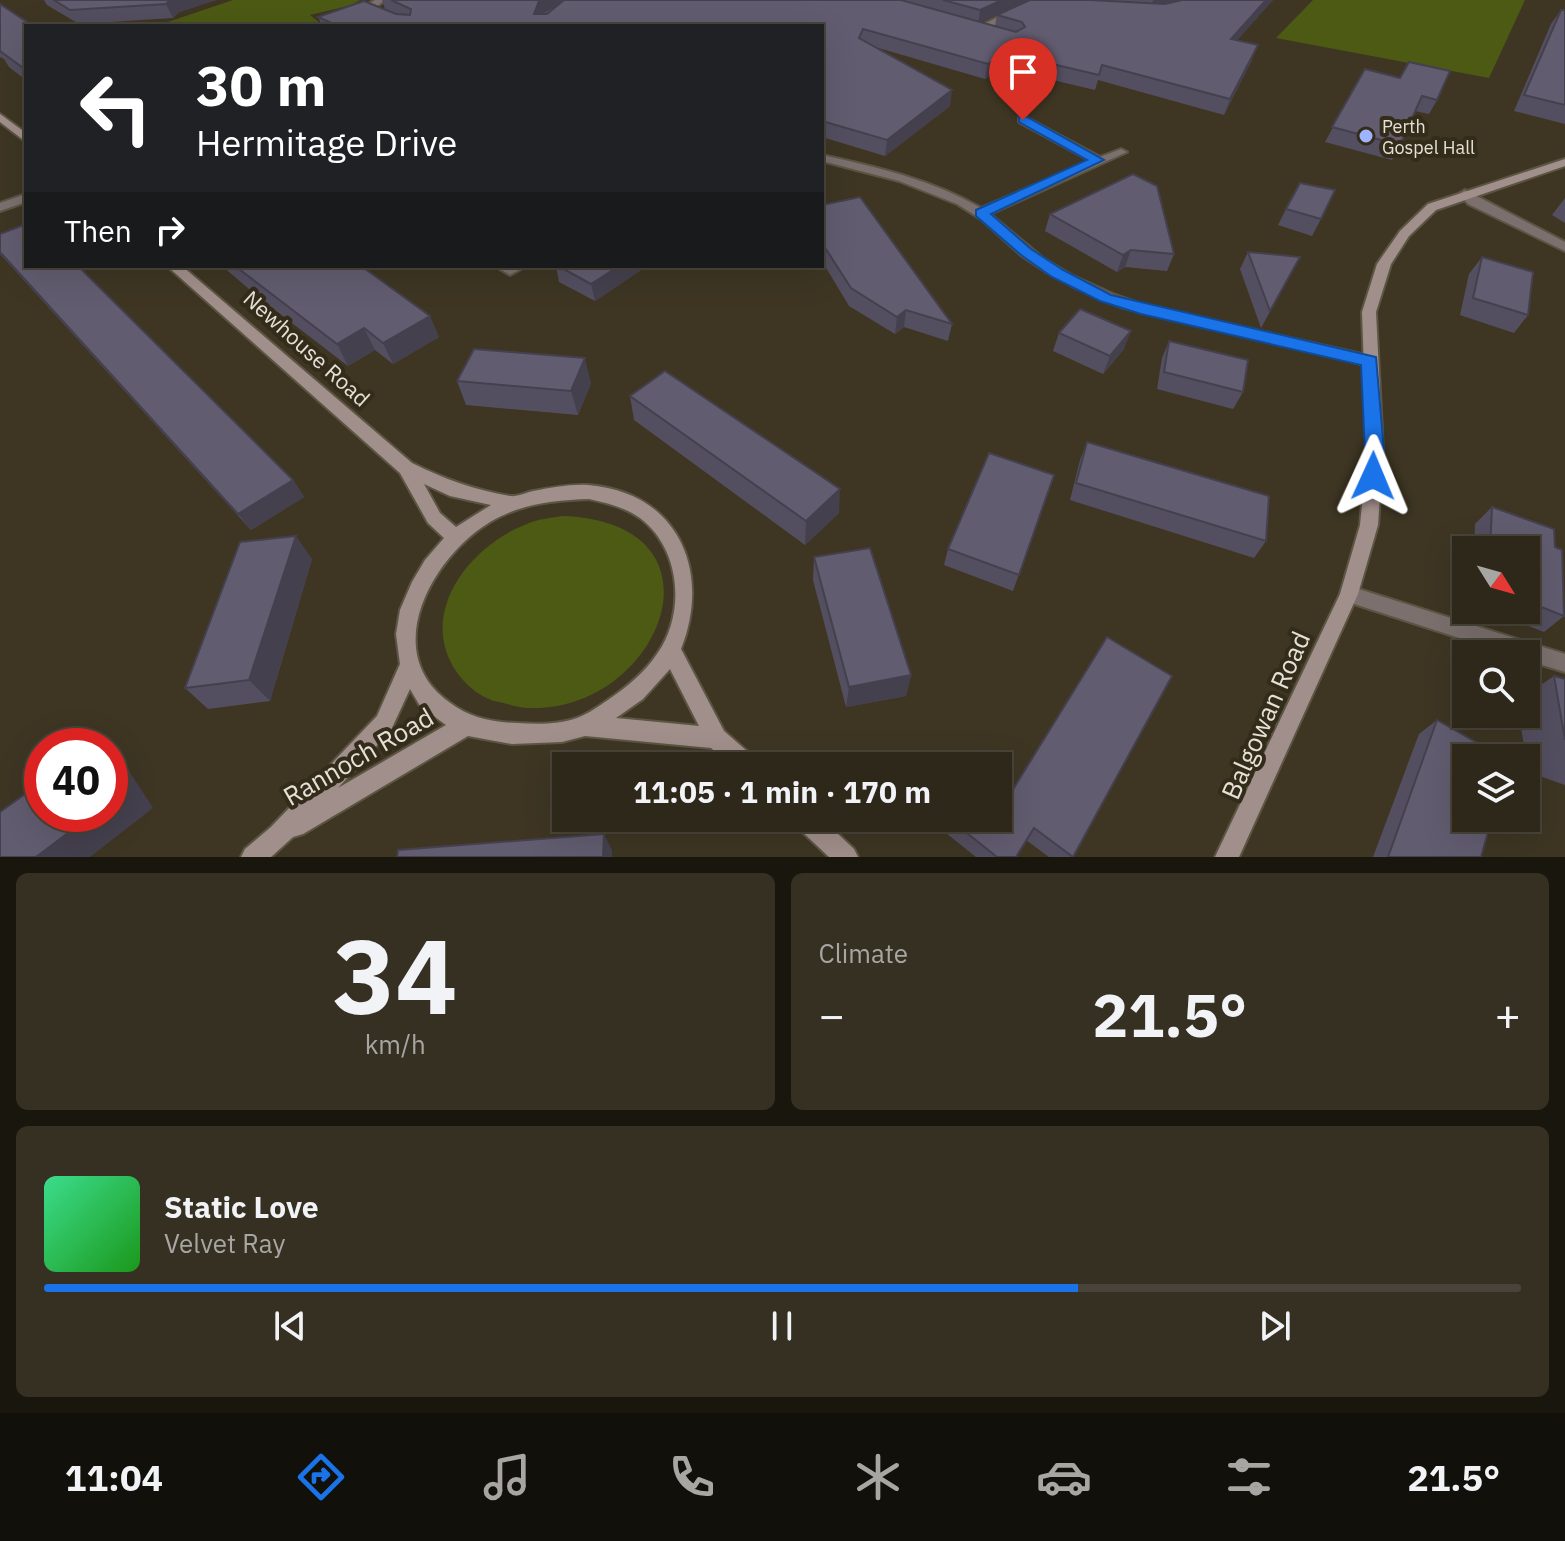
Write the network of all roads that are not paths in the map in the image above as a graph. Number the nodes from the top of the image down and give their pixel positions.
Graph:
1 (381, 0) edge
2 (1030, 6) edge
3 (368, 8) junction
4 (353, 11) edge
5 (952, 22) edge
6 (405, 24) edge
7 (979, 30) junction
8 (990, 34) edge
9 (0, 117) edge
10 (1023, 120) dead end
11 (24, 137) edge
12 (1121, 152) dead end
13 (824, 159) edge
14 (1097, 160) junction
15 (1565, 162) edge
16 (1465, 194) junction
17 (24, 199) edge
18 (0, 207) edge
19 (981, 213) junction
20 (1565, 247) edge
21 (176, 268) edge
22 (1370, 361) junction
23 (406, 468) junction
24 (512, 503) junction
25 (455, 537) junction
26 (1349, 594) junction
27 (671, 649) junction
28 (1565, 663) edge
29 (409, 667) junction
30 (466, 725) junction
31 (586, 726) junction
32 (716, 738) junction
33 (732, 752) edge
34 (819, 832) edge
35 (279, 835) junction
36 (253, 857) edge
37 (846, 857) edge
38 (1227, 857) edge

1 - 3 street
2 - 7 street
3 - 4 street
3 - 6 street
5 - 7 street
7 - 8 street
9 - 11 street
10 - 14 street
12 - 14 street
13 - 19 street
14 - 19 street
15 - 16 street, Balgowan Road
16 - 20 street
16 - 22 street, Balgowan Road
17 - 18 street
19 - 22 street
21 - 23 street, Newhouse Road
22 - 26 street, Balgowan Road
23 - 24 street, Newhouse Road
23 - 25 street, Newhouse Road
24 - 25 street
24 - 27 street
25 - 29 street
26 - 28 street
26 - 38 street, Balgowan Road
27 - 31 street
27 - 32 street
29 - 30 street
29 - 35 street, Rannoch Road
30 - 31 street
30 - 35 street, Rannoch Road
31 - 32 street
32 - 33 street
34 - 37 street
35 - 36 street, Rannoch Road

